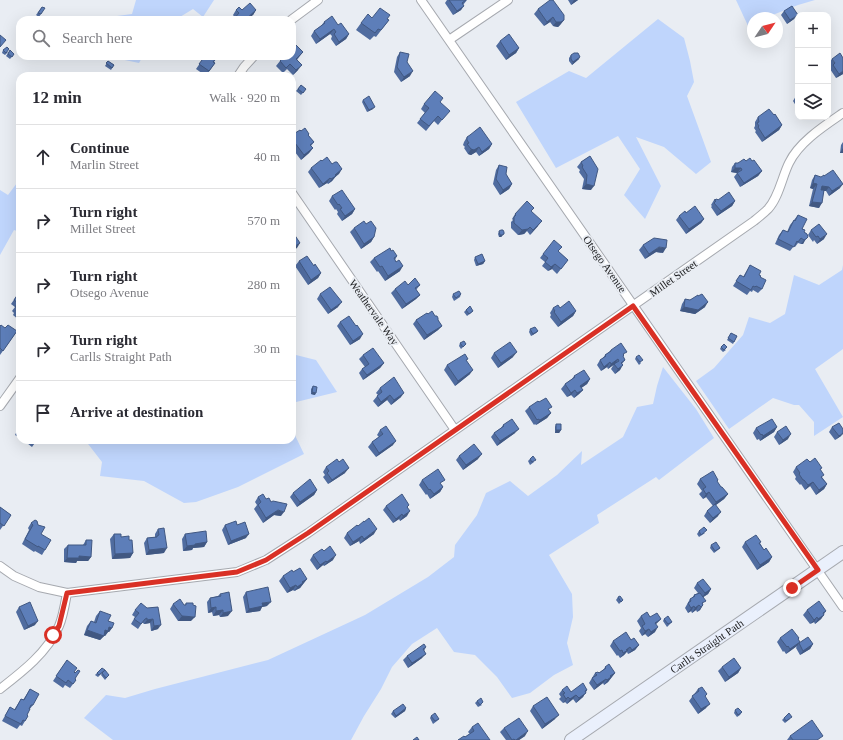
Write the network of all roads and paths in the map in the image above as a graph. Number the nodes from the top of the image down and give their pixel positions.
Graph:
1 (318, 0) edge
2 (421, 0) edge
3 (508, 0) edge
4 (296, 16) edge
5 (450, 40) junction
6 (251, 60) edge
7 (241, 72) edge
8 (843, 113) edge
9 (296, 199) edge
10 (633, 306) junction
11 (16, 384) edge
12 (0, 406) edge
13 (455, 430) junction
14 (843, 552) edge
15 (0, 566) edge
16 (818, 570) junction
17 (67, 593) junction
18 (843, 607) edge
19 (0, 689) edge
20 (571, 740) edge

1 - 4 street
2 - 5 street, Otsego Avenue
3 - 5 street
5 - 10 street, Otsego Avenue
6 - 7 street
8 - 10 street, Millet Street
9 - 13 street, Weathervale Way
10 - 13 street, Millet Street
10 - 16 street, Otsego Avenue
11 - 12 street
13 - 17 street, Millet Street
14 - 16 street, Carlls Straight Path
15 - 17 street, Millet Street
16 - 18 street, Otsego Avenue
16 - 20 street, Carlls Straight Path
17 - 19 street

